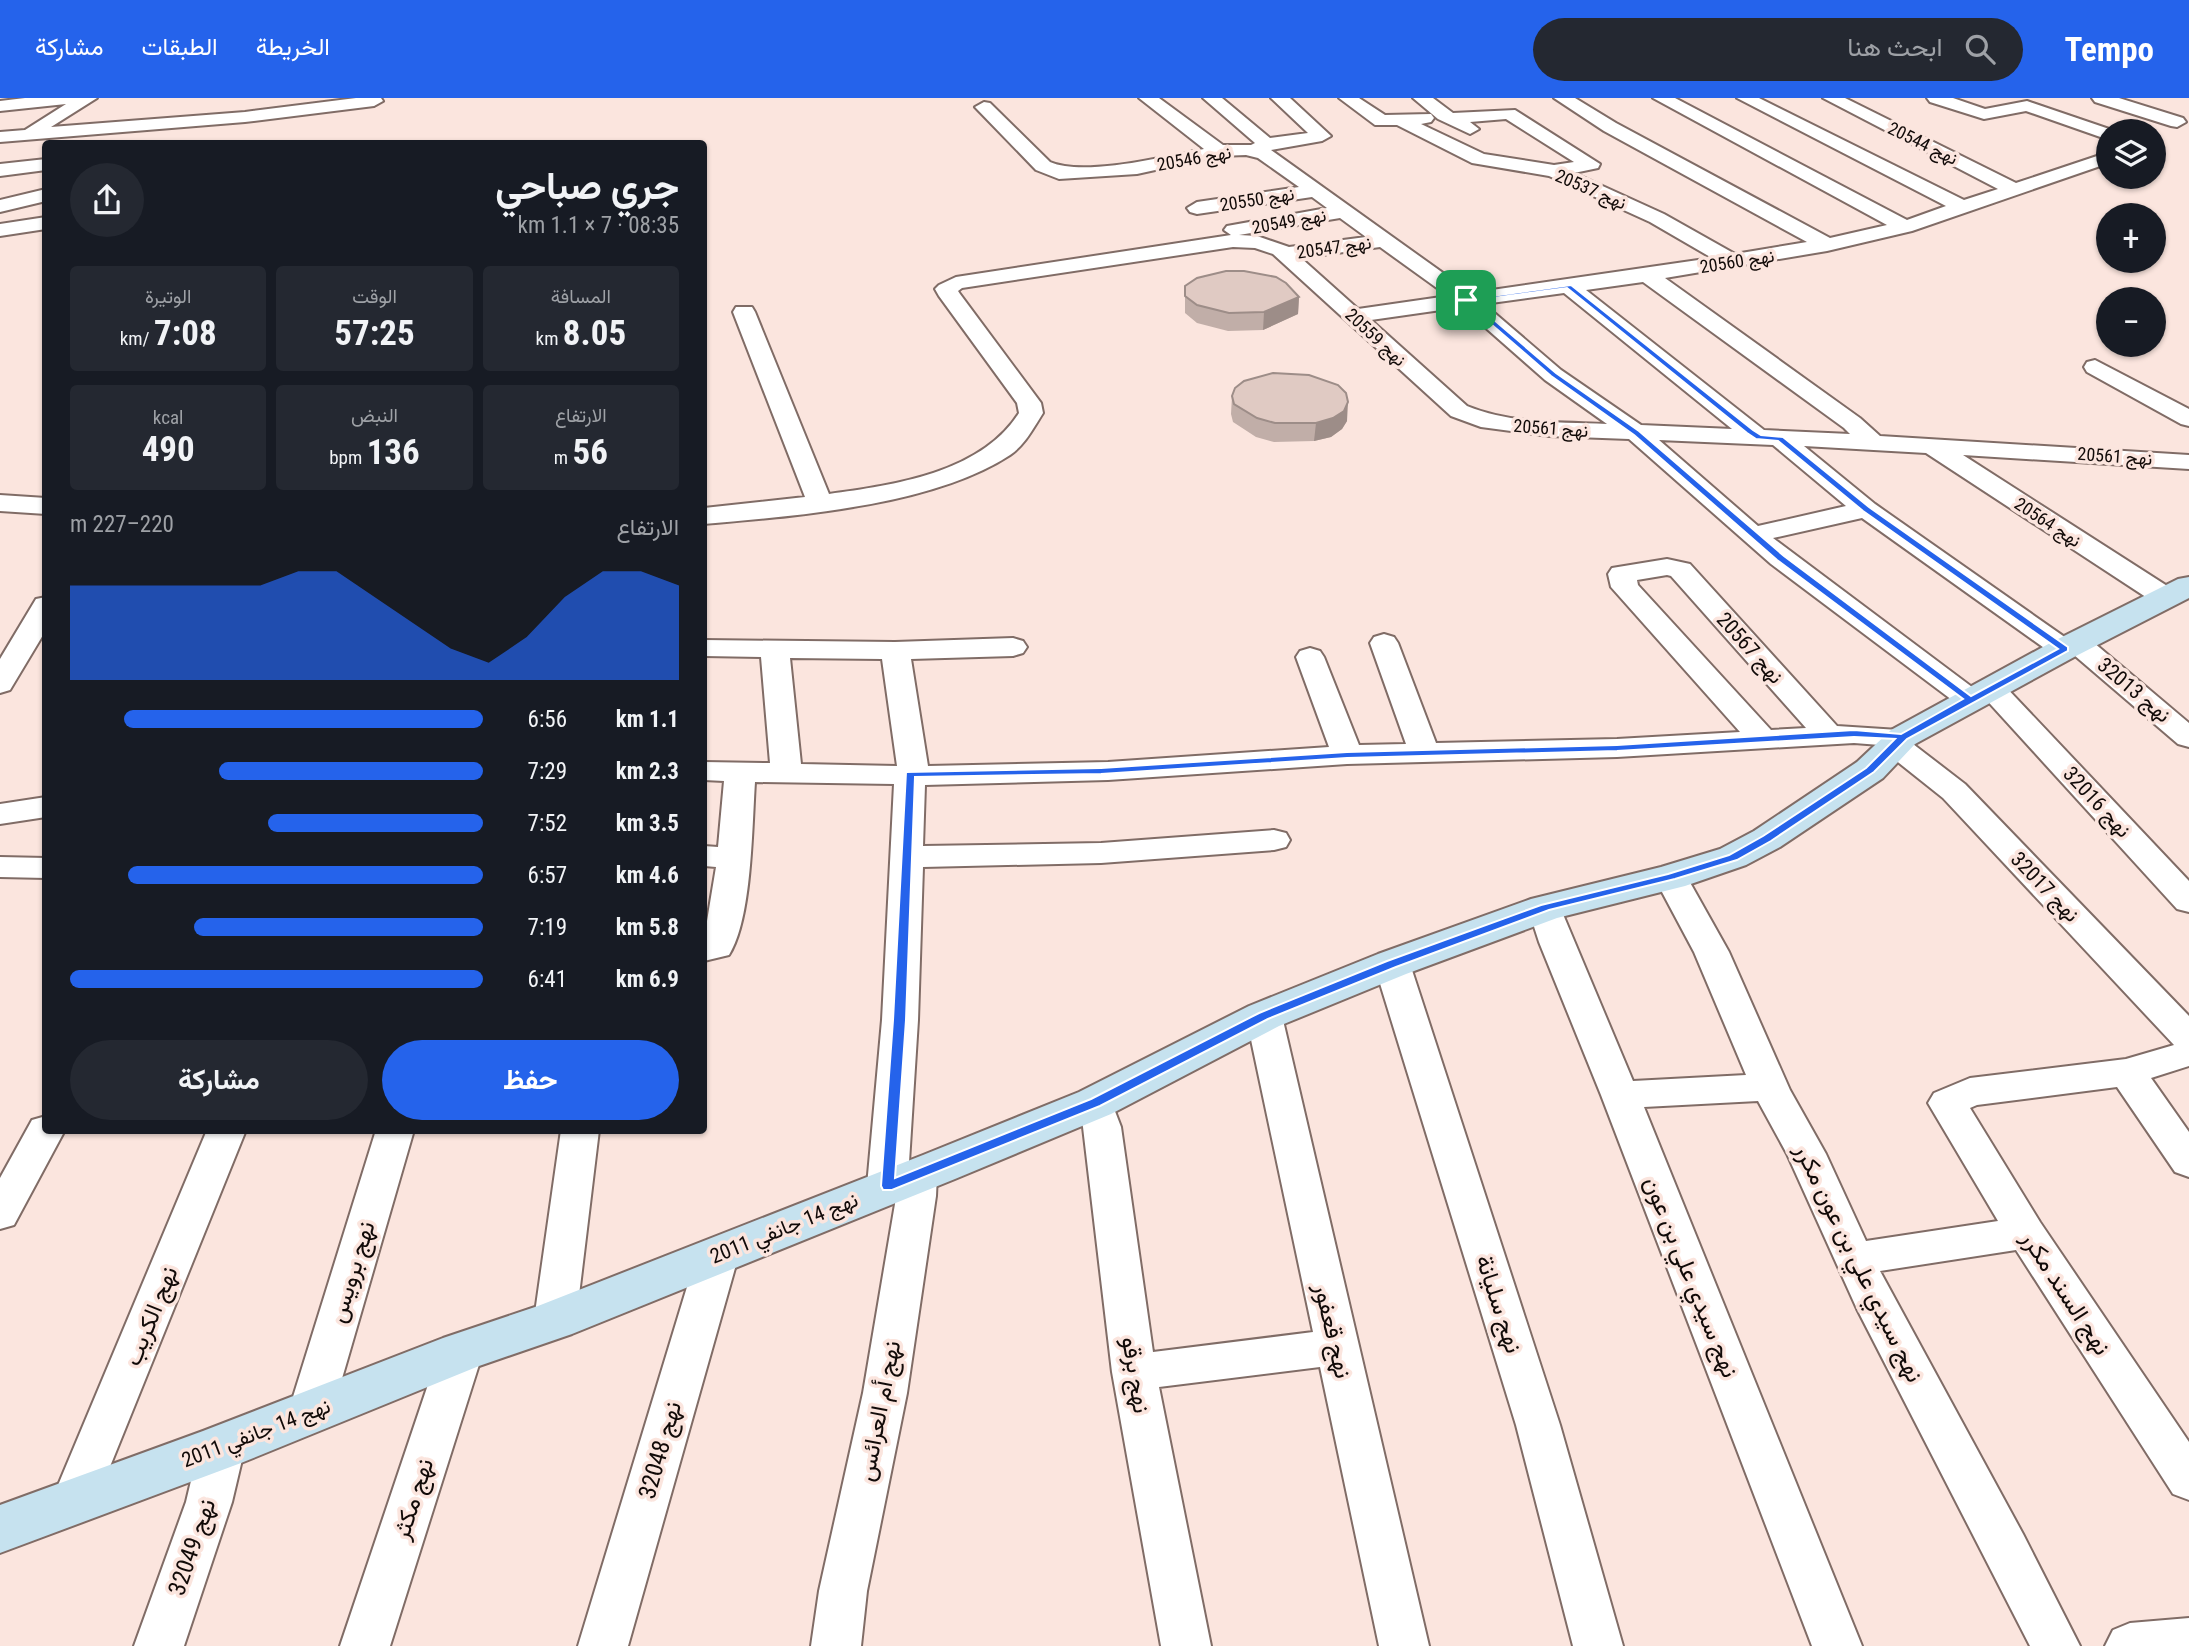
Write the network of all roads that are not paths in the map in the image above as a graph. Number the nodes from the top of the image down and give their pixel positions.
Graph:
1 (71, 98) edge
2 (88, 98) edge
3 (1179, 98) edge
4 (1212, 98) edge
5 (1280, 98) edge
6 (1563, 98) edge
7 (1687, 98) edge
8 (1746, 98) edge
9 (1832, 98) edge
10 (1936, 98) edge
11 (2002, 98) edge
12 (2064, 98) edge
13 (2101, 98) edge
14 (1150, 99) edge
15 (1409, 99) edge
16 (1665, 100) edge
17 (374, 101) dead end
18 (1353, 102) edge
19 (0, 106) edge
20 (2027, 106) junction
21 (984, 107) dead end
22 (2183, 116) edge
23 (1447, 117) junction
24 (1600, 120) junction
25 (1402, 121) junction
26 (1534, 129) junction
27 (2096, 130) edge
28 (2166, 132) edge
29 (23, 135) junction
30 (135, 135) edge
31 (0, 137) edge
32 (1262, 147) junction
33 (1219, 151) junction
34 (2096, 162) edge
35 (42, 165) edge
36 (0, 170) edge
37 (1557, 171) junction
38 (2014, 189) junction
39 (1318, 190) junction
40 (42, 196) edge
41 (0, 206) edge
42 (1197, 208) dead end
43 (1962, 208) junction
44 (1346, 211) junction
45 (42, 224) edge
46 (1905, 227) junction
47 (0, 230) edge
48 (1231, 231) dead end
49 (1384, 240) junction
50 (1827, 245) junction
51 (1280, 250) junction
52 (1734, 262) junction
53 (1650, 278) junction
54 (1568, 286) junction
55 (1466, 300) junction
56 (744, 312) dead end
57 (1353, 316) junction
58 (2095, 367) dead end
59 (2189, 419) edge
60 (1480, 420) joint
61 (1636, 433) junction
62 (1769, 438) junction
63 (1874, 443) junction
64 (1932, 446) junction
65 (2189, 462) edge
66 (820, 501) junction
67 (0, 503) edge
68 (42, 506) edge
69 (1866, 509) junction
70 (707, 516) edge
71 (1752, 535) junction
72 (1667, 567) joint
73 (2179, 594) edge
74 (42, 612) edge
75 (30, 631) junction
76 (0, 634) edge
77 (1384, 643) dead end
78 (2071, 646) junction
79 (1013, 647) dead end
80 (707, 648) edge
81 (775, 648) junction
82 (895, 651) junction
83 (1310, 657) dead end
84 (0, 684) edge
85 (1989, 697) junction
86 (1830, 736) junction
87 (2189, 738) edge
88 (1765, 741) junction
89 (1899, 741) junction
90 (1424, 752) junction
91 (1347, 755) junction
92 (707, 771) edge
93 (740, 772) junction
94 (786, 774) junction
95 (912, 774) junction
96 (42, 808) edge
97 (0, 814) edge
98 (1275, 840) dead end
99 (719, 857) edge
100 (906, 857) junction
101 (0, 867) edge
102 (42, 868) edge
103 (1671, 877) junction
104 (2189, 901) edge
105 (1545, 908) junction
106 (707, 949) edge
107 (1392, 964) junction
108 (1264, 1016) junction
109 (2189, 1043) edge
110 (2127, 1072) junction
111 (1769, 1087) junction
112 (1620, 1096) junction
113 (1095, 1102) junction
114 (44, 1134) edge
115 (225, 1134) edge
116 (394, 1134) edge
117 (579, 1134) edge
118 (2189, 1162) edge
119 (902, 1180) junction
120 (0, 1214) edge
121 (2026, 1233) junction
122 (718, 1254) junction
123 (1854, 1259) junction
124 (555, 1320) junction
125 (1337, 1346) junction
126 (461, 1352) junction
127 (1134, 1372) junction
128 (310, 1413) junction
129 (222, 1447) junction
130 (2189, 1480) edge
131 (75, 1502) junction
132 (0, 1528) edge
133 (2189, 1642) edge
134 (159, 1646) edge
135 (365, 1646) edge
136 (603, 1646) edge
137 (836, 1646) edge
138 (1186, 1646) edge
139 (1404, 1646) edge
140 (1598, 1646) edge
141 (1838, 1646) edge
142 (2055, 1646) edge
143 (2130, 1646) edge

1 - 19 street
2 - 29 street
3 - 14 street
4 - 32 street
5 - 32 street
6 - 24 street
7 - 16 street
8 - 43 street
9 - 38 street, نهج 20544
10 - 20 street
11 - 20 street
12 - 20 street
13 - 22 street
14 - 33 street
15 - 18 street
15 - 23 street
16 - 46 street
17 - 30 street
18 - 25 street
20 - 27 street
21 - 33 street, نهج 20546
22 - 28 street
23 - 25 street
23 - 26 street
23 - 37 street
24 - 26 street
24 - 50 street
25 - 37 street, نهج 20537
26 - 37 street
29 - 30 street
29 - 31 street
32 - 33 street, نهج 20546
32 - 39 street, نهج 20546
34 - 38 street, نهج 20560
35 - 36 street
37 - 52 street, نهج 20537
38 - 43 street, نهج 20560
39 - 42 street, نهج 20550
39 - 44 street, نهج 20546
40 - 41 street
43 - 46 street, نهج 20560
44 - 48 street, نهج 20549
44 - 49 street, نهج 20546
45 - 47 street
46 - 50 street, نهج 20560
49 - 51 street, نهج 20547
49 - 55 street, نهج 20546
50 - 52 street, نهج 20560
51 - 57 street, نهج 20559
51 - 66 street, نهج 20547
52 - 53 street, نهج 20560
53 - 54 street, نهج 20560
53 - 63 street
54 - 55 street, نهج 20560
54 - 62 street, نهج 32013
55 - 57 street, نهج 20560
55 - 61 street, نهج 20546
56 - 66 street
57 - 60 street, نهج 20559
58 - 59 street
60 - 61 street, نهج 20561
61 - 62 street, نهج 20561
61 - 71 street, نهج 20546
62 - 63 street, نهج 20561
62 - 69 street, نهج 32013
63 - 64 street, نهج 20561
64 - 65 street, نهج 20561
64 - 73 street, نهج 20564
66 - 70 street
67 - 68 street
69 - 71 street
69 - 78 street, نهج 32013
71 - 85 street, نهج 32016
72 - 86 street, نهج 20567
72 - 88 street
73 - 78 street, نهج 14 جانفي 2011
74 - 75 street
75 - 76 street
75 - 84 street
77 - 90 street
78 - 85 street, نهج 14 جانفي 2011
78 - 87 street, نهج 32013
79 - 82 street
80 - 81 street
81 - 82 street
81 - 94 street
82 - 95 street, نهج أم العرائس
83 - 91 street
85 - 89 street, نهج 14 جانفي 2011
85 - 104 street, نهج 32016
86 - 88 street
86 - 89 street
88 - 90 street
89 - 103 street, نهج 14 جانفي 2011
89 - 109 street, نهج 32017
90 - 91 street
91 - 95 street
92 - 93 street
93 - 94 street
93 - 99 street
94 - 95 street
95 - 100 street, نهج أم العرائس
96 - 97 street
98 - 100 street
99 - 106 street
100 - 119 street, نهج أم العرائس
101 - 102 street
103 - 105 street, نهج 14 جانفي 2011
103 - 111 street, نهج سيدي علي بن عون مكرر
105 - 107 street, نهج 14 جانفي 2011
105 - 112 street, نهج سيدي علي بن عون
107 - 108 street, نهج 14 جانفي 2011
107 - 140 street, نهج سليانة
108 - 113 street, نهج 14 جانفي 2011
108 - 125 street, نهج قعفور
109 - 110 street
110 - 118 street
110 - 121 street, نهج السند مكرر
111 - 112 street
111 - 123 street, نهج سيدي علي بن عون مكرر
112 - 141 street, نهج سيدي علي بن عون
113 - 119 street, نهج 14 جانفي 2011
113 - 127 street, نهج برقو
114 - 120 street
115 - 131 street, نهج الكريب
116 - 128 street, نهج برويس
117 - 124 street
119 - 122 street, نهج 14 جانفي 2011
119 - 137 street, نهج أم العرائس
121 - 123 street
121 - 130 street, نهج السند مكرر
122 - 124 street, نهج 14 جانفي 2011
122 - 136 street, نهج 32048
123 - 142 street, نهج سيدي علي بن عون مكرر
124 - 126 street, نهج 14 جانفي 2011
125 - 127 street
125 - 139 street, نهج قعفور
126 - 128 street, نهج 14 جانفي 2011
126 - 135 street, نهج مكثر
127 - 138 street, نهج برقو
128 - 129 street, نهج 14 جانفي 2011
129 - 131 street, نهج 14 جانفي 2011
129 - 134 street, نهج 32049
131 - 132 street, نهج 14 جانفي 2011
133 - 143 street

